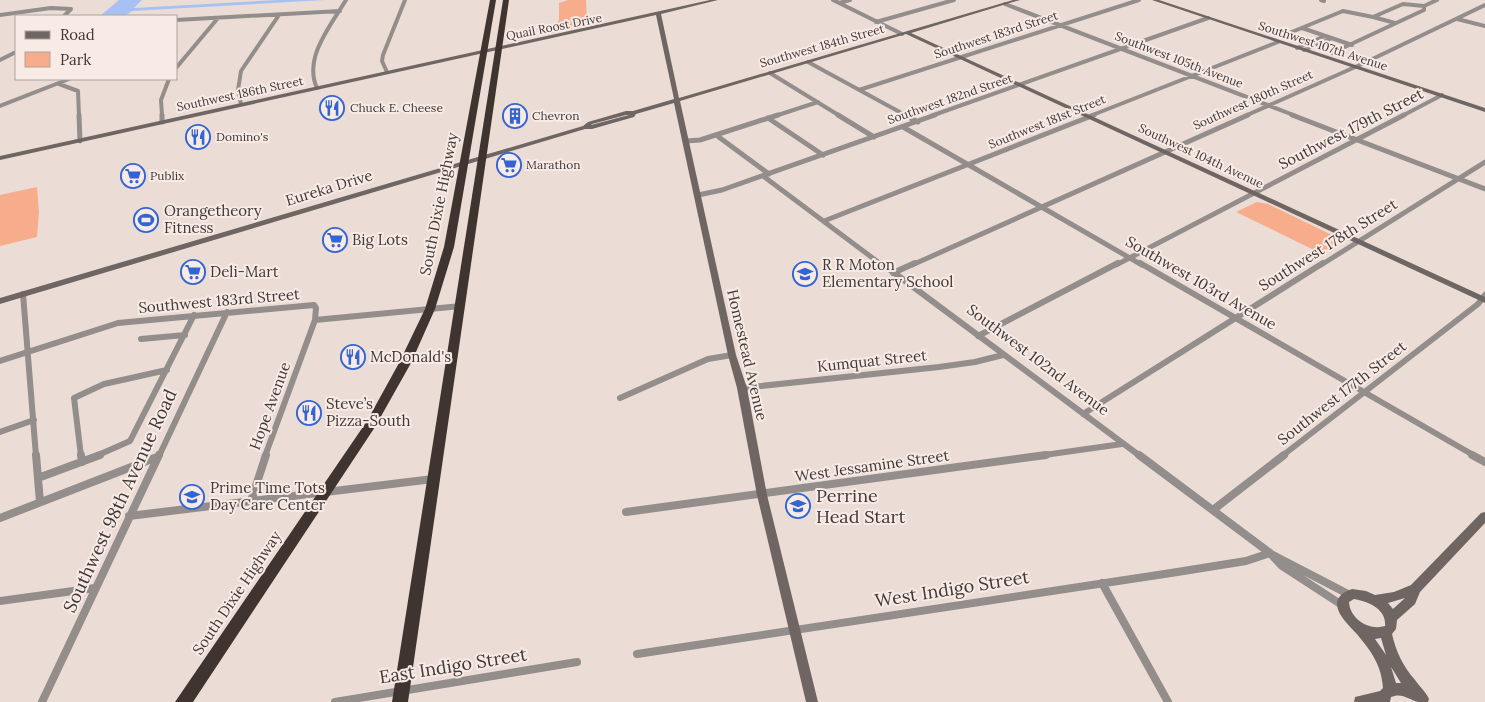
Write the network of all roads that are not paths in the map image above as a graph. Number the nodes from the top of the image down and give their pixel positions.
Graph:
1 (346, 0) edge
2 (404, 0) edge
3 (716, 0) edge
4 (833, 0) edge
5 (850, 0) edge
6 (954, 0) edge
7 (1018, 0) edge
8 (1139, 0) edge
9 (1154, 0) edge
10 (1437, 0) edge
11 (494, 1) edge
12 (839, 3) junction
13 (1005, 4) junction
14 (505, 5) edge
15 (1424, 6) junction
16 (1484, 7) edge
17 (340, 11) junction
18 (658, 14) junction
19 (0, 15) edge
20 (65, 15) edge
21 (279, 15) junction
22 (1373, 17) junction
23 (218, 18) junction
24 (1208, 18) junction
25 (1457, 19) junction
26 (178, 20) edge
27 (876, 22) junction
28 (612, 24) joint
29 (1394, 24) junction
30 (1061, 25) junction
31 (1485, 26) edge
32 (1302, 28) junction
33 (905, 33) junction
34 (1325, 36) junction
35 (1332, 38) junction
36 (1280, 39) junction
37 (1352, 45) junction
38 (498, 48) junction
39 (1297, 48) junction
40 (1122, 49) junction
41 (1304, 50) junction
42 (484, 51) junction
43 (15, 52) edge
44 (1332, 53) dead end
45 (961, 58) junction
46 (0, 60) edge
47 (808, 62) junction
48 (178, 66) edge
49 (1354, 67) junction
50 (387, 72) junction
51 (770, 73) junction
52 (1190, 76) junction
53 (67, 80) edge
54 (169, 80) edge
55 (59, 84) junction
56 (1022, 85) junction
57 (317, 88) junction
58 (859, 90) junction
59 (1442, 96) junction
60 (677, 100) junction
61 (818, 102) junction
62 (241, 104) junction
63 (0, 106) edge
64 (1268, 106) junction
65 (490, 109) junction
66 (474, 110) junction
67 (1485, 110) edge
68 (1088, 116) junction
69 (768, 118) junction
70 (162, 122) junction
71 (918, 122) junction
72 (903, 127) junction
73 (716, 135) junction
74 (874, 137) junction
75 (1356, 140) junction
76 (80, 141) junction
77 (686, 141) junction
78 (1165, 152) junction
79 (823, 154) junction
80 (483, 157) junction
81 (0, 158) edge
82 (465, 162) junction
83 (1485, 162) edge
84 (966, 164) junction
85 (766, 175) junction
86 (1458, 179) junction
87 (1485, 189) edge
88 (1254, 193) junction
89 (698, 196) junction
90 (1041, 207) junction
91 (824, 221) junction
92 (1357, 241) junction
93 (1131, 257) junction
94 (467, 265) junction
95 (444, 267) junction
96 (893, 273) junction
97 (23, 294) junction
98 (1484, 298) edge
99 (0, 301) edge
100 (461, 306) junction
101 (430, 309) junction
102 (227, 312) junction
103 (194, 316) junction
104 (1236, 318) junction
105 (315, 320) junction
106 (185, 335) junction
107 (978, 336) junction
108 (141, 339) dead end
109 (28, 352) junction
110 (1003, 354) junction
111 (732, 355) junction
112 (0, 361) edge
113 (167, 370) junction
114 (742, 388) junction
115 (1364, 392) junction
116 (620, 398) dead end
117 (1083, 414) junction
118 (34, 420) junction
119 (0, 432) edge
120 (1122, 444) junction
121 (157, 457) junction
122 (82, 462) junction
123 (1485, 462) edge
124 (38, 478) junction
125 (433, 479) junction
126 (325, 492) junction
127 (762, 495) junction
128 (251, 501) junction
129 (40, 502) junction
130 (1212, 510) junction
131 (626, 512) dead end
132 (129, 516) junction
133 (1485, 516) edge
134 (0, 518) edge
135 (1270, 553) junction
136 (1102, 583) junction
137 (95, 588) junction
138 (1415, 589) junction
139 (1350, 595) junction
140 (1375, 600) junction
141 (0, 601) edge
142 (1342, 605) junction
143 (1391, 618) junction
144 (1355, 624) junction
145 (795, 629) junction
146 (1386, 633) junction
147 (637, 654) dead end
148 (577, 662) dead end
149 (401, 696) edge
150 (1386, 696) edge
151 (1424, 701) edge
152 (42, 702) edge
153 (182, 702) edge
154 (335, 702) edge
155 (812, 702) edge
156 (1168, 702) edge
157 (1360, 702) edge

1 - 17 street
2 - 50 street
3 - 18 street, Quail Roost Drive
4 - 12 street
5 - 12 street
6 - 27 street
7 - 13 street, Southwest 184th Street
8 - 30 street, Southwest 183rd Street
9 - 24 street, Southwest 107th Avenue
10 - 15 street
11 - 14 highway
11 - 42 highway, South Dixie Highway
12 - 27 street
13 - 30 street, Southwest 105th Avenue
13 - 33 street, Southwest 184th Street
14 - 38 highway
15 - 22 street
15 - 29 street
16 - 25 street, Southwest 180th Street
17 - 21 street
17 - 57 street
18 - 28 street, Quail Roost Drive
18 - 60 street, Homestead Avenue
19 - 20 street
21 - 23 street
21 - 62 street
22 - 29 street, Southwest 181st Street
22 - 32 street, Southwest 181st Street
23 - 26 street
23 - 48 street
24 - 36 street, Southwest 107th Avenue
24 - 40 street, Southwest 182nd Street
25 - 31 street
25 - 49 street, Southwest 180th Street
27 - 33 street
28 - 38 main road, Quail Roost Drive
29 - 37 street
30 - 40 street, Southwest 105th Avenue
30 - 45 street, Southwest 183rd Street
32 - 34 street
32 - 36 street, Southwest 181st Street
33 - 45 street, Southwest 104th Avenue
33 - 47 street, Southwest 184th Street
34 - 35 street
34 - 39 street
35 - 37 street
35 - 41 street
36 - 39 street, Southwest 107th Avenue
36 - 52 street, Southwest 181st Street
37 - 44 street
38 - 42 street, Quail Roost Drive
38 - 65 highway
39 - 41 street, Southwest 107th Avenue
40 - 52 street, Southwest 105th Avenue
40 - 56 street, Southwest 182nd Street
41 - 49 street, Southwest 107th Avenue
42 - 50 street, Southwest 186th Street
42 - 66 highway, South Dixie Highway
43 - 46 street
45 - 56 street, Southwest 104th Avenue
45 - 58 street, Southwest 183rd Street
47 - 51 street, Southwest 184th Street
47 - 58 street
49 - 59 street, Southwest 107th Avenue
49 - 64 street, Southwest 180th Street
50 - 57 street, Southwest 186th Street
51 - 60 street, Southwest 184th Street
51 - 61 street
52 - 64 street, Southwest 105th Avenue
52 - 68 street, Southwest 181st Street
53 - 55 street
54 - 70 street
55 - 63 street
55 - 76 street
56 - 68 street, Southwest 104th Avenue
56 - 71 street, Southwest 182nd Street
57 - 62 street, Southwest 186th Street
58 - 71 street
59 - 67 street, Southwest 107th Avenue
59 - 75 street, Southwest 179th Street
60 - 77 street, Homestead Avenue
60 - 80 street, Southwest 184th Street
61 - 69 street
61 - 74 street
62 - 70 street, Southwest 186th Street
64 - 75 street, Southwest 105th Avenue
64 - 78 street, Southwest 180th Street
65 - 66 highway
65 - 80 highway
66 - 82 highway, South Dixie Highway
68 - 78 street, Southwest 104th Avenue
68 - 84 street, Southwest 181st Street
69 - 73 street
69 - 79 street
70 - 76 street, Southwest 186th Street
71 - 72 street, Southwest 182nd Street
72 - 74 street, Southwest 182nd Street
72 - 84 street, Southwest 103rd Avenue
73 - 77 street
73 - 85 street, Southwest 102nd Avenue
74 - 79 street, Southwest 182nd Street
75 - 86 street, Southwest 105th Avenue
75 - 88 street, Southwest 179th Street
76 - 81 street, Southwest 186th Street
77 - 89 street, Homestead Avenue
78 - 88 street, Southwest 104th Avenue
78 - 90 street, Southwest 180th Street
79 - 85 street, Southwest 182nd Street
80 - 82 street, Southwest 184th Street
80 - 94 highway
82 - 95 highway, South Dixie Highway
82 - 97 street, Eureka Drive
83 - 86 street, Southwest 178th Street
84 - 90 street, Southwest 103rd Avenue
84 - 91 street, Southwest 181st Street
85 - 89 street, Southwest 182nd Street
85 - 91 street, Southwest 102nd Avenue
86 - 87 street, Southwest 105th Avenue
86 - 92 street, Southwest 178th Street
88 - 92 street, Southwest 104th Avenue
88 - 93 street, Southwest 179th Street
89 - 111 street, Homestead Avenue
90 - 93 street, Southwest 103rd Avenue
90 - 96 street, Southwest 180th Street
91 - 96 street, Southwest 102nd Avenue
92 - 98 street, Southwest 104th Avenue
92 - 104 street, Southwest 178th Street
93 - 104 street, Southwest 103rd Avenue
93 - 107 street, Southwest 179th Street
94 - 95 highway
94 - 100 highway
95 - 101 highway, South Dixie Highway
96 - 107 street, Southwest 102nd Avenue
97 - 99 street, Eureka Drive
97 - 109 street
98 - 115 street, Southwest 177th Street
100 - 101 street
100 - 125 highway
101 - 105 street
101 - 126 highway, South Dixie Highway
102 - 103 street, Southwest 183rd Street
102 - 105 street, Southwest 183rd Street
102 - 121 street, Southwest 98th Avenue Road
103 - 106 street
103 - 109 street, Southwest 183rd Street
104 - 115 street, Southwest 103rd Avenue
104 - 117 street, Southwest 178th Street
105 - 128 street, Hope Avenue
106 - 108 street
106 - 113 street
107 - 110 street, Southwest 102nd Avenue
109 - 112 street, Southwest 183rd Street
109 - 118 street
110 - 114 street, Kumquat Street
110 - 117 street, Southwest 102nd Avenue
111 - 114 street, Homestead Avenue
111 - 116 street
113 - 122 street
113 - 122 street
114 - 127 street, Homestead Avenue
115 - 123 street, Southwest 103rd Avenue
115 - 130 street, Southwest 177th Street
117 - 120 street, Southwest 102nd Avenue
118 - 119 street
118 - 124 street
120 - 127 street, West Jessamine Street
120 - 130 street, Southwest 102nd Avenue
121 - 129 street
121 - 132 street, Southwest 98th Avenue Road
122 - 124 street
124 - 129 street
125 - 126 street
125 - 149 highway
126 - 128 street
126 - 153 highway, South Dixie Highway
127 - 131 street, West Jessamine Street
127 - 145 street, Homestead Avenue
128 - 132 street
129 - 134 street
130 - 135 street, Southwest 102nd Avenue
132 - 137 street, Southwest 98th Avenue Road
133 - 138 street
135 - 136 street, West Indigo Street
135 - 139 street, Southwest 102nd Avenue
135 - 142 street, Southwest 102nd Avenue
136 - 145 street, West Indigo Street
136 - 156 street
137 - 141 street
137 - 152 street, Southwest 98th Avenue Road
138 - 140 street
138 - 143 street
139 - 140 street
139 - 142 street
140 - 143 street
142 - 144 street
143 - 146 street
144 - 146 street
144 - 150 street
145 - 147 street, West Indigo Street
145 - 155 street, Homestead Avenue
146 - 151 street
148 - 149 street, East Indigo Street
149 - 154 street, East Indigo Street
150 - 151 street
150 - 157 main road

